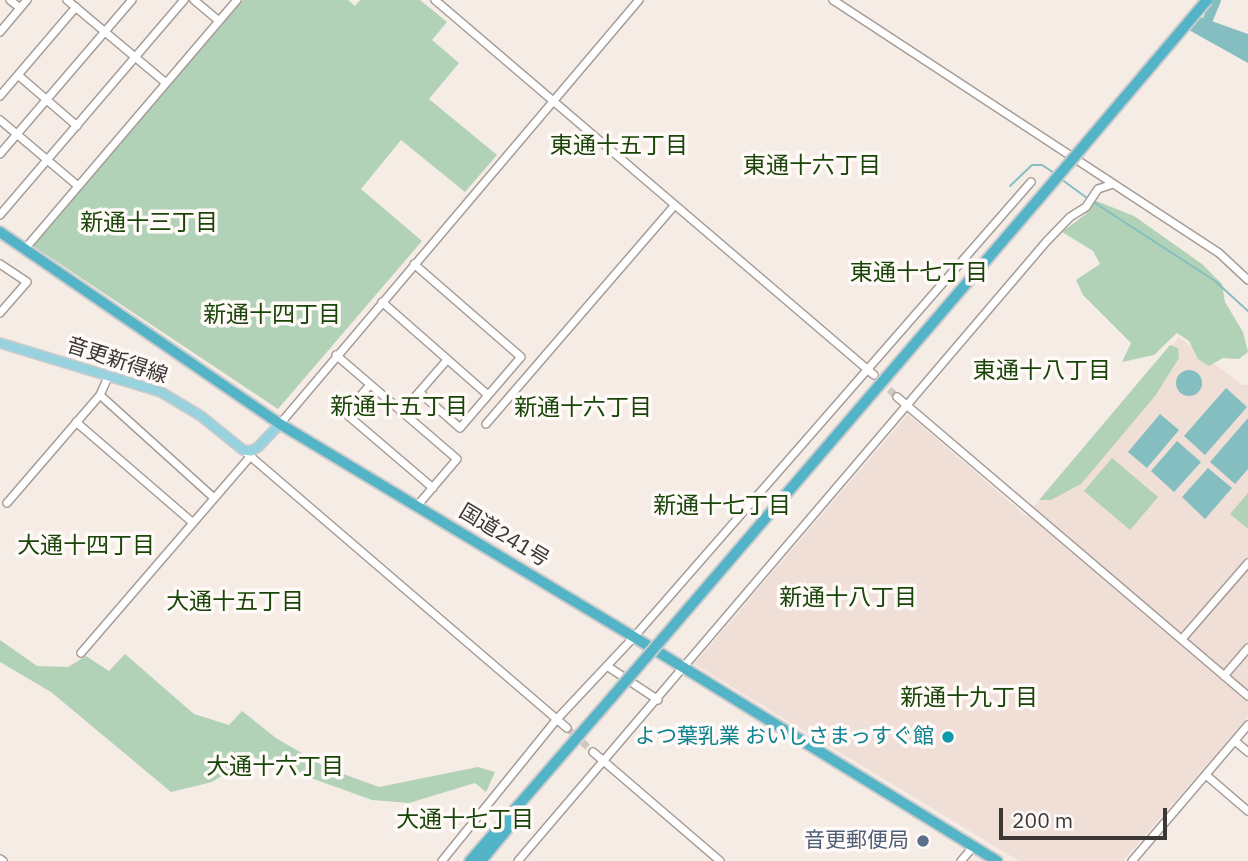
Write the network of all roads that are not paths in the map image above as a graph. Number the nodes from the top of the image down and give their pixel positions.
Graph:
1 (10, 0) edge
2 (27, 0) edge
3 (67, 0) edge
4 (132, 0) edge
5 (184, 0) edge
6 (194, 0) edge
7 (237, 0) edge
8 (435, 0) edge
9 (639, 0) edge
10 (833, 0) edge
11 (1207, 0) edge
12 (76, 7) junction
13 (20, 9) junction
14 (219, 21) junction
15 (0, 32) edge
16 (105, 32) junction
17 (135, 57) junction
18 (18, 75) junction
19 (166, 83) junction
20 (0, 96) edge
21 (47, 100) junction
22 (554, 100) junction
23 (0, 120) edge
24 (77, 126) junction
25 (17, 134) junction
26 (0, 154) edge
27 (47, 160) junction
28 (1031, 182) dead end
29 (1113, 184) junction
30 (78, 187) junction
31 (674, 206) junction
32 (0, 215) edge
33 (0, 232) edge
34 (24, 250) junction
35 (0, 264) edge
36 (414, 264) junction
37 (1248, 280) edge
38 (382, 302) junction
39 (0, 313) edge
40 (0, 343) edge
41 (336, 355) junction
42 (447, 360) junction
43 (871, 372) junction
44 (110, 375) junction
45 (370, 385) junction
46 (419, 393) junction
47 (100, 395) junction
48 (488, 395) junction
49 (897, 397) tunnel mouth
50 (907, 406) junction
51 (401, 412) junction
52 (75, 422) junction
53 (280, 424) junction
54 (486, 424) dead end
55 (246, 454) junction
56 (433, 488) junction
57 (214, 498) junction
58 (7, 503) dead end
59 (417, 506) junction
60 (192, 522) junction
61 (1248, 563) edge
62 (634, 636) junction
63 (1182, 639) junction
64 (1248, 648) edge
65 (81, 653) dead end
66 (607, 666) junction
67 (684, 668) junction
68 (1224, 676) junction
69 (613, 696) junction
70 (1248, 696) edge
71 (658, 700) junction
72 (557, 719) junction
73 (1248, 725) edge
74 (567, 728) tunnel mouth
75 (1235, 741) junction
76 (593, 752) tunnel mouth
77 (1248, 752) edge
78 (602, 763) junction
79 (1206, 775) junction
80 (1248, 811) edge
81 (973, 848) junction
82 (442, 861) edge
83 (470, 861) edge
84 (481, 861) edge
85 (519, 861) edge
86 (720, 861) edge
87 (961, 861) edge
88 (997, 861) edge
89 (1132, 861) edge

1 - 13 street
2 - 13 street
3 - 12 street
4 - 16 street
5 - 17 street
6 - 14 street
7 - 14 street
8 - 22 street
9 - 22 street
10 - 29 street
11 - 69 highway, bridge
12 - 16 street
12 - 18 street
13 - 15 street
14 - 19 street
16 - 17 street
16 - 21 street
17 - 19 street
17 - 24 street
18 - 20 street
18 - 21 street
19 - 30 street
21 - 24 street
21 - 25 street
22 - 31 street
22 - 36 street
23 - 25 street
24 - 27 street
25 - 26 street
25 - 27 street
27 - 30 street
27 - 32 street
28 - 43 street
29 - 37 street
29 - 50 street
30 - 34 street
31 - 43 street
31 - 54 street
33 - 34 highway, 国道241号
34 - 53 highway, 国道241号
35 - 39 street
36 - 38 street
36 - 48 street
38 - 41 street
38 - 42 street
40 - 44 main road, 音更新得線
41 - 45 street
41 - 53 street
42 - 46 street
42 - 48 street
43 - 62 street
44 - 47 street
44 - 55 main road, 音更新得線
45 - 51 street
45 - 56 street
46 - 48 street
46 - 51 street
47 - 52 street
47 - 57 street
49 - 50 street
50 - 63 street
50 - 67 street
51 - 56 street
52 - 58 street
52 - 60 street
53 - 55 main road
53 - 59 highway, 国道241号
55 - 57 street
55 - 72 street
56 - 59 street
57 - 60 street
59 - 62 highway, 国道241号
60 - 65 street
61 - 63 street
62 - 66 street
62 - 67 highway, 国道241号
63 - 68 street
64 - 68 street
66 - 71 street
66 - 72 street
67 - 71 street
67 - 81 highway, 国道241号
68 - 70 street
69 - 83 highway
69 - 84 highway
71 - 78 street
72 - 74 street
72 - 82 street
73 - 75 street
75 - 77 street
75 - 79 street
76 - 78 street
78 - 85 street
78 - 86 street
79 - 80 street
79 - 89 street
81 - 87 street
81 - 88 highway, 国道241号

